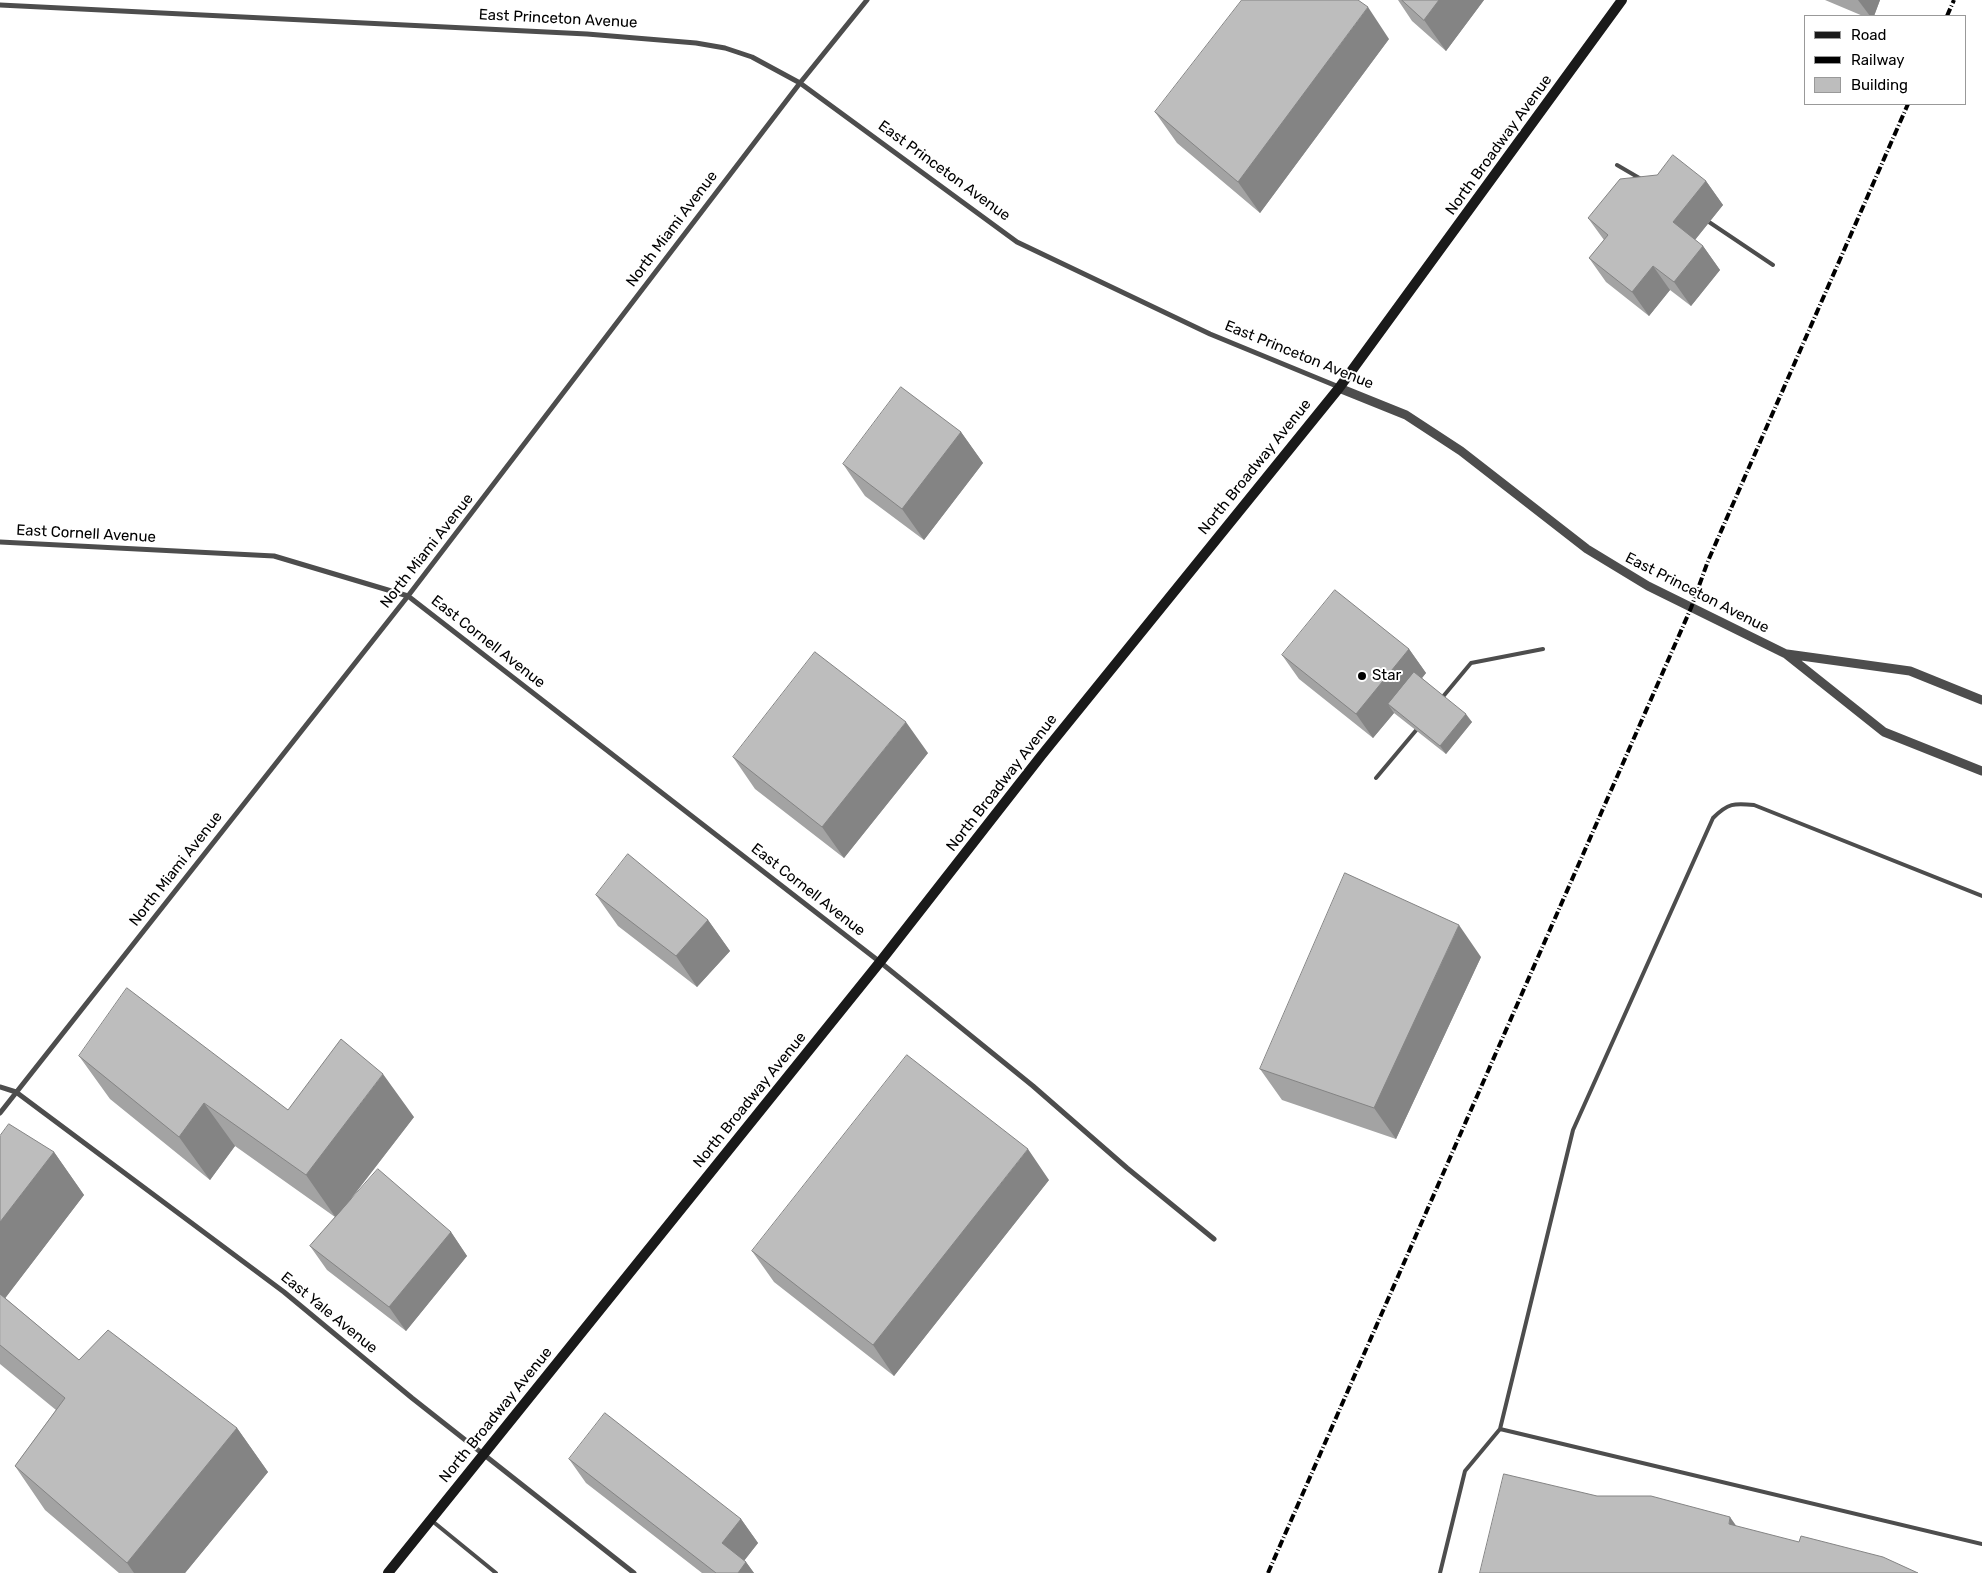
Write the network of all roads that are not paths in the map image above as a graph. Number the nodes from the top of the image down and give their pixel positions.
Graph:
1 (867, 0) edge
2 (1622, 0) edge
3 (0, 5) edge
4 (800, 83) junction
5 (1617, 165) dead end
6 (1650, 184) edge
7 (1699, 215) edge
8 (1773, 264) dead end
9 (1340, 388) junction
10 (0, 542) edge
11 (408, 596) junction
12 (1543, 649) dead end
13 (1786, 654) junction
14 (1982, 700) edge
15 (1439, 702) edge
16 (1420, 724) edge
17 (1982, 771) edge
18 (1376, 778) dead end
19 (1982, 896) edge
20 (880, 962) junction
21 (0, 1087) edge
22 (16, 1092) junction
23 (0, 1113) edge
24 (1214, 1239) dead end
25 (1500, 1429) junction
26 (483, 1454) junction
27 (431, 1520) junction
28 (1982, 1544) edge
29 (388, 1573) edge
30 (496, 1573) edge
31 (634, 1573) edge
32 (1440, 1573) edge

1 - 4 street, North Miami Avenue
2 - 9 main road, North Broadway Avenue
3 - 4 street, East Princeton Avenue
4 - 9 street, East Princeton Avenue
4 - 11 street, North Miami Avenue
5 - 6 lane
7 - 8 lane
9 - 13 street, East Princeton Avenue
9 - 20 main road, North Broadway Avenue
10 - 11 street, East Cornell Avenue
11 - 20 street, East Cornell Avenue
11 - 22 street, North Miami Avenue
12 - 15 lane
13 - 14 street, East Princeton Avenue
13 - 17 street, East Princeton Avenue
16 - 18 lane
19 - 25 lane
20 - 24 street, East Cornell Avenue
20 - 26 main road, North Broadway Avenue
21 - 22 street, East Yale Avenue
22 - 23 street, North Miami Avenue
22 - 26 street, East Yale Avenue
25 - 28 lane
25 - 32 lane
26 - 27 main road, North Broadway Avenue
26 - 31 street, East Yale Avenue
27 - 29 main road, North Broadway Avenue
27 - 30 lane

